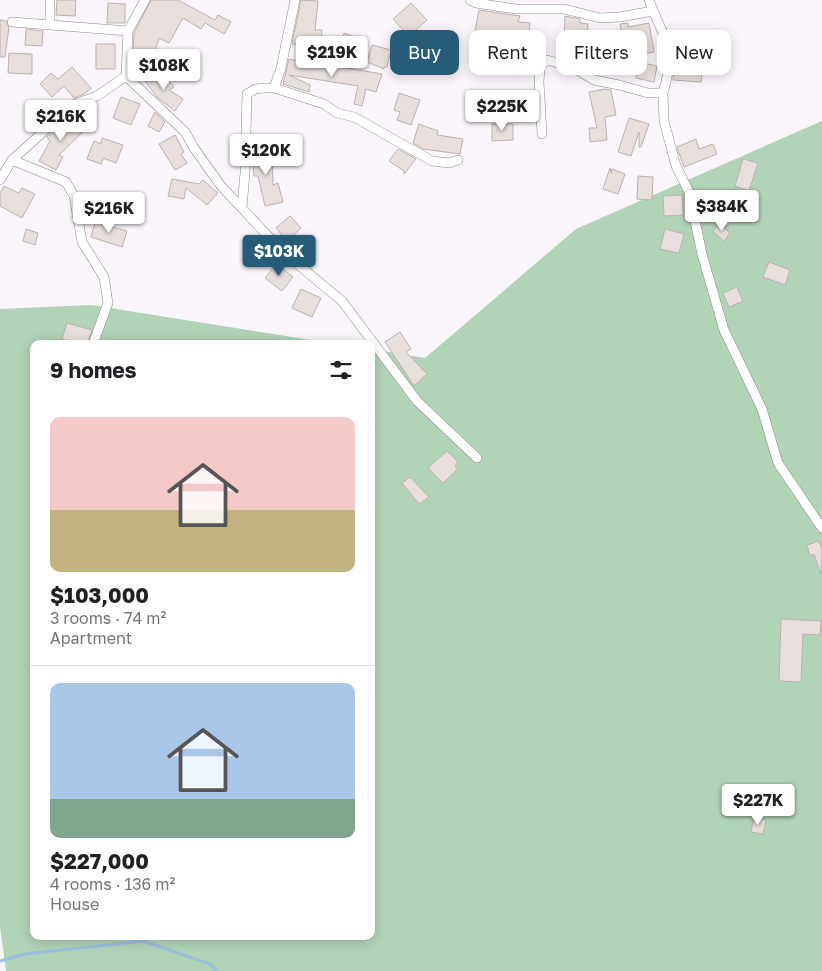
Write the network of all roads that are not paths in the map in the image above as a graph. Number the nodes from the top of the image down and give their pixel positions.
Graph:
1 (50, 0) edge
2 (145, 0) edge
3 (295, 0) edge
4 (470, 0) edge
5 (649, 0) edge
6 (653, 11) junction
7 (12, 22) dead end
8 (50, 25) junction
9 (128, 31) junction
10 (126, 76) junction
11 (274, 88) junction
12 (663, 93) junction
13 (542, 134) dead end
14 (12, 160) junction
15 (458, 160) dead end
16 (0, 180) edge
17 (242, 207) junction
18 (94, 340) edge
19 (371, 340) edge
20 (375, 346) edge
21 (477, 458) dead end
22 (822, 528) edge

1 - 8 street
2 - 9 street
3 - 11 street
4 - 6 street
5 - 6 street
6 - 12 street
7 - 8 street
8 - 9 street
9 - 10 street
10 - 14 street
10 - 17 street
11 - 15 street
11 - 17 street
12 - 13 street
12 - 22 street
14 - 16 street
14 - 18 street
17 - 19 street
20 - 21 street

